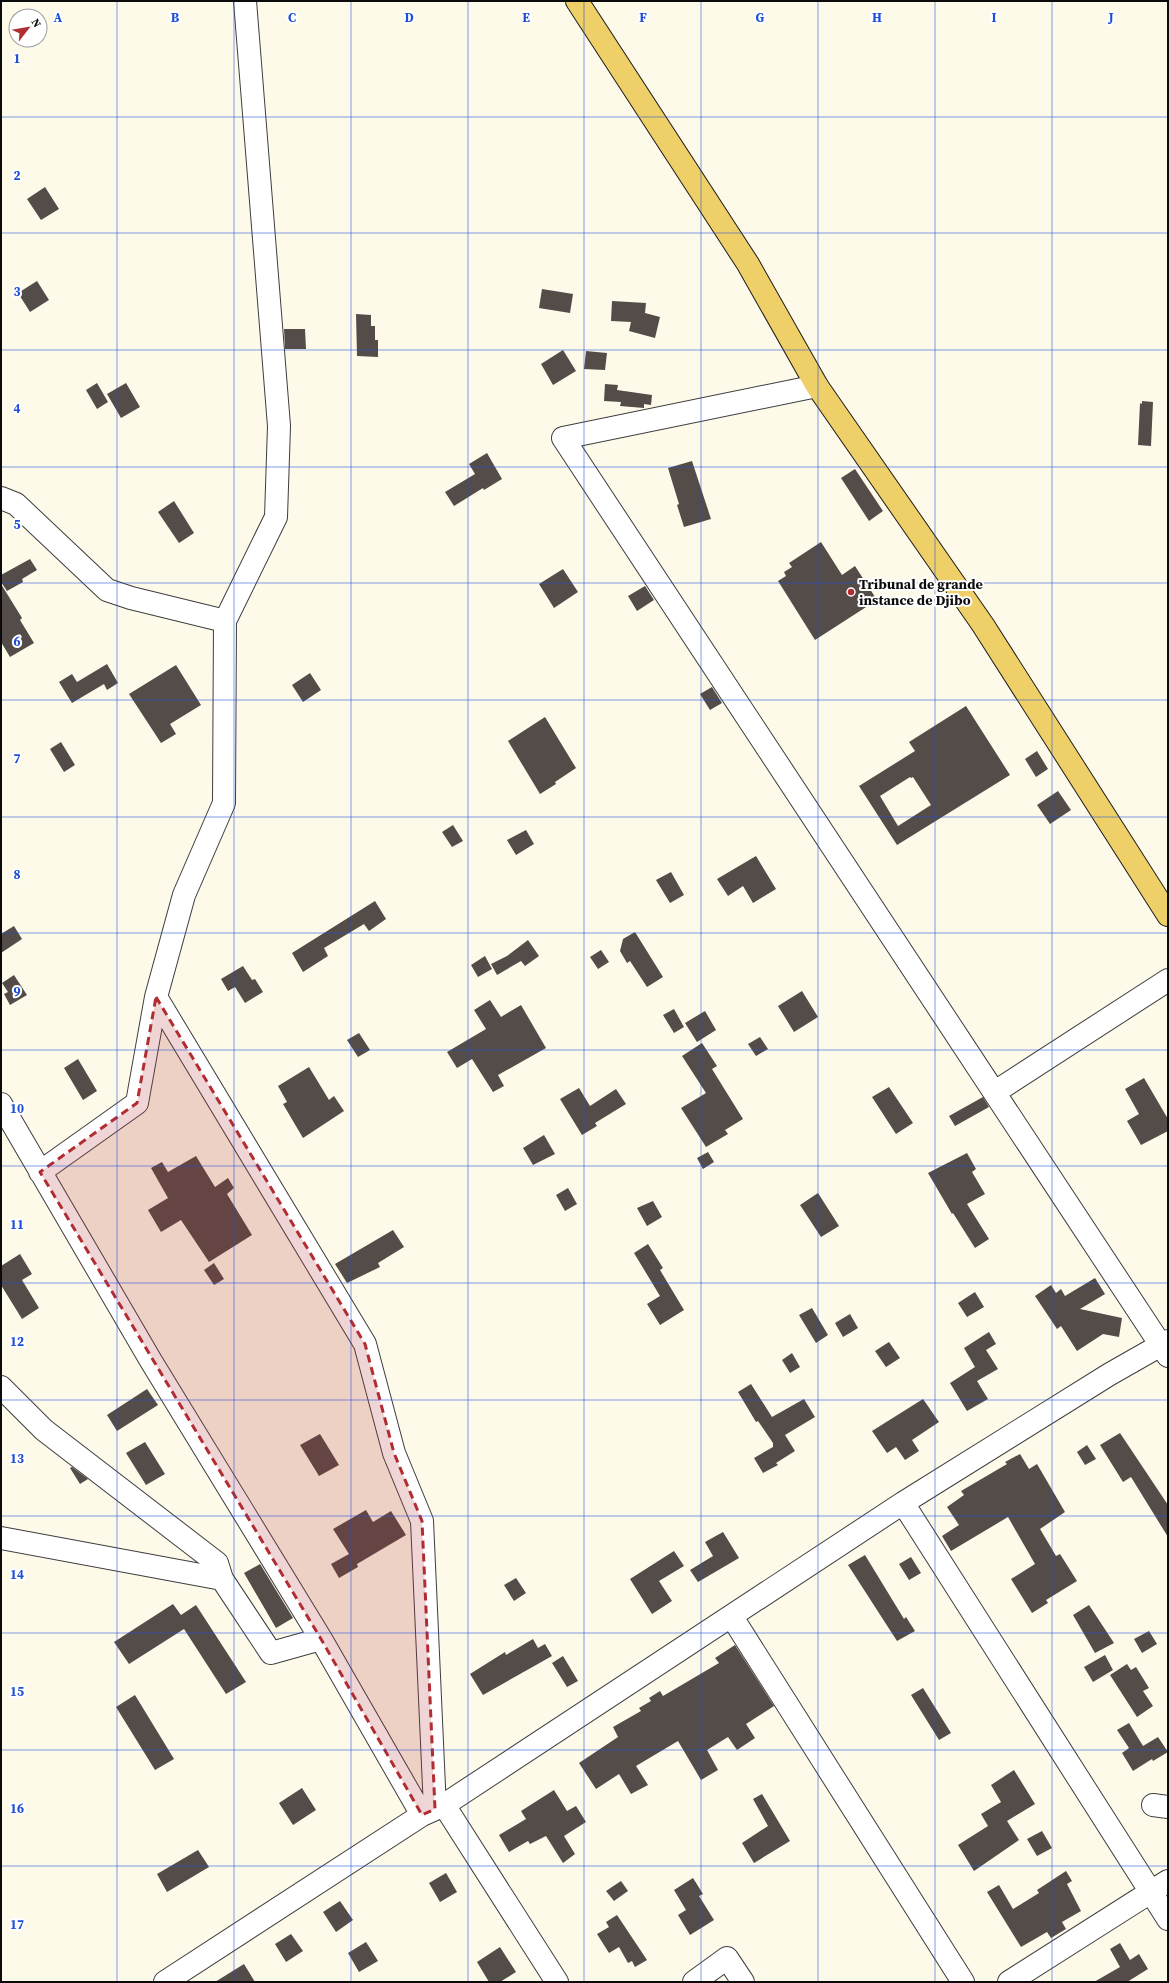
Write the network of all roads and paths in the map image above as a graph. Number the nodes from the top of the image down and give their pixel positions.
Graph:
1 (245, 1) edge
2 (577, 1) edge
3 (817, 386) junction
4 (1, 498) edge
5 (225, 621) junction
6 (1168, 915) edge
7 (1168, 980) edge
8 (156, 997) junction
9 (995, 1092) junction
10 (1, 1104) edge
11 (40, 1172) junction
12 (1166, 1347) edge
13 (1, 1387) edge
14 (903, 1502) junction
15 (1, 1538) edge
16 (222, 1579) junction
17 (732, 1617) junction
18 (321, 1639) junction
19 (434, 1810) junction
20 (1159, 1886) edge
21 (1168, 1919) edge
22 (165, 1982) edge
23 (557, 1982) edge
24 (694, 1982) edge
25 (743, 1982) edge
26 (963, 1982) edge
27 (1009, 1982) edge

1 - 5 street
2 - 3 main road
3 - 6 main road
3 - 9 street
4 - 5 street
5 - 8 street
7 - 9 street
8 - 11 street
8 - 19 street
9 - 12 street
10 - 11 street
11 - 18 street
12 - 14 street
13 - 16 street
14 - 17 street
14 - 20 street
15 - 16 street
16 - 18 street
17 - 19 street
17 - 26 street
18 - 19 street
19 - 22 street
19 - 23 street
20 - 21 street
20 - 27 street
24 - 25 street

